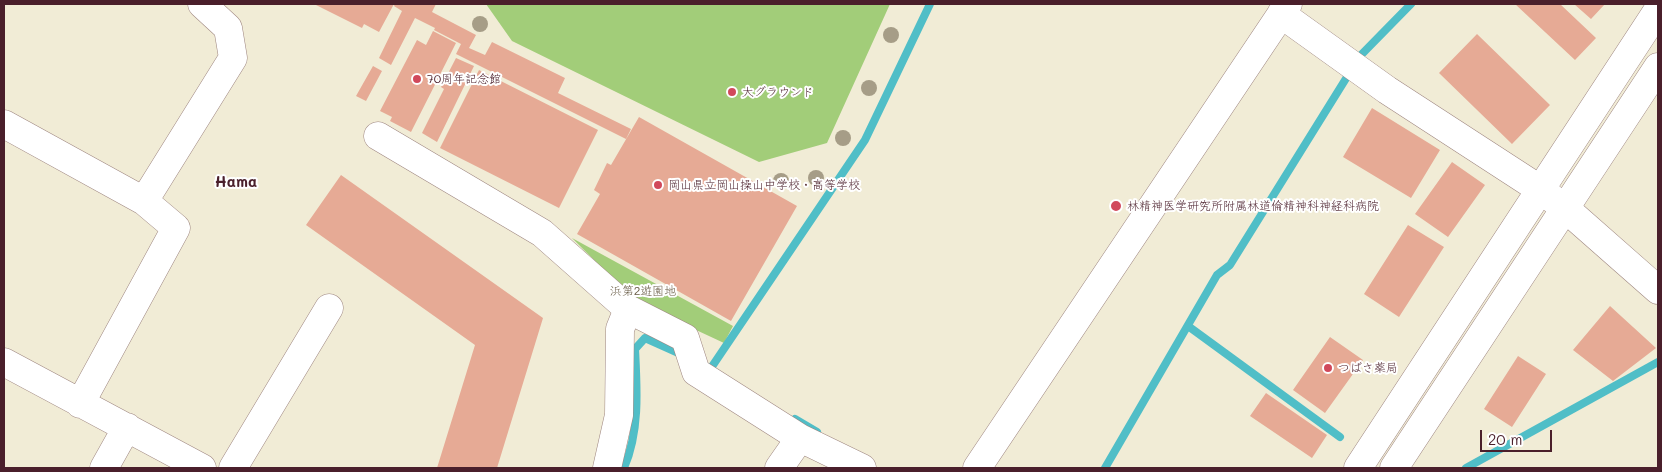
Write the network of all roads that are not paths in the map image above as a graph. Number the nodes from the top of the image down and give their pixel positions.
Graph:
1 (202, 4) edge
2 (1285, 9) edge
3 (1658, 10) edge
4 (1658, 67) edge
5 (4, 124) edge
6 (378, 136) dead end
7 (1541, 190) junction
8 (144, 201) junction
9 (1566, 209) junction
10 (1658, 290) edge
11 (329, 308) dead end
12 (628, 309) junction
13 (4, 362) edge
14 (80, 404) junction
15 (127, 427) junction
16 (800, 438) junction
17 (104, 468) edge
18 (202, 468) edge
19 (233, 468) edge
20 (607, 468) edge
21 (779, 468) edge
22 (862, 468) edge
23 (977, 468) edge
24 (1358, 468) edge
25 (1394, 468) edge

1 - 8 street
2 - 7 street
2 - 23 street
3 - 7 street
4 - 9 street
5 - 8 street
6 - 12 street
7 - 9 street
7 - 24 street
8 - 14 street
9 - 10 street
9 - 25 street
11 - 19 street
12 - 16 street
12 - 20 street
13 - 14 street
14 - 15 street
15 - 17 street
15 - 18 street
16 - 21 street
16 - 22 street

